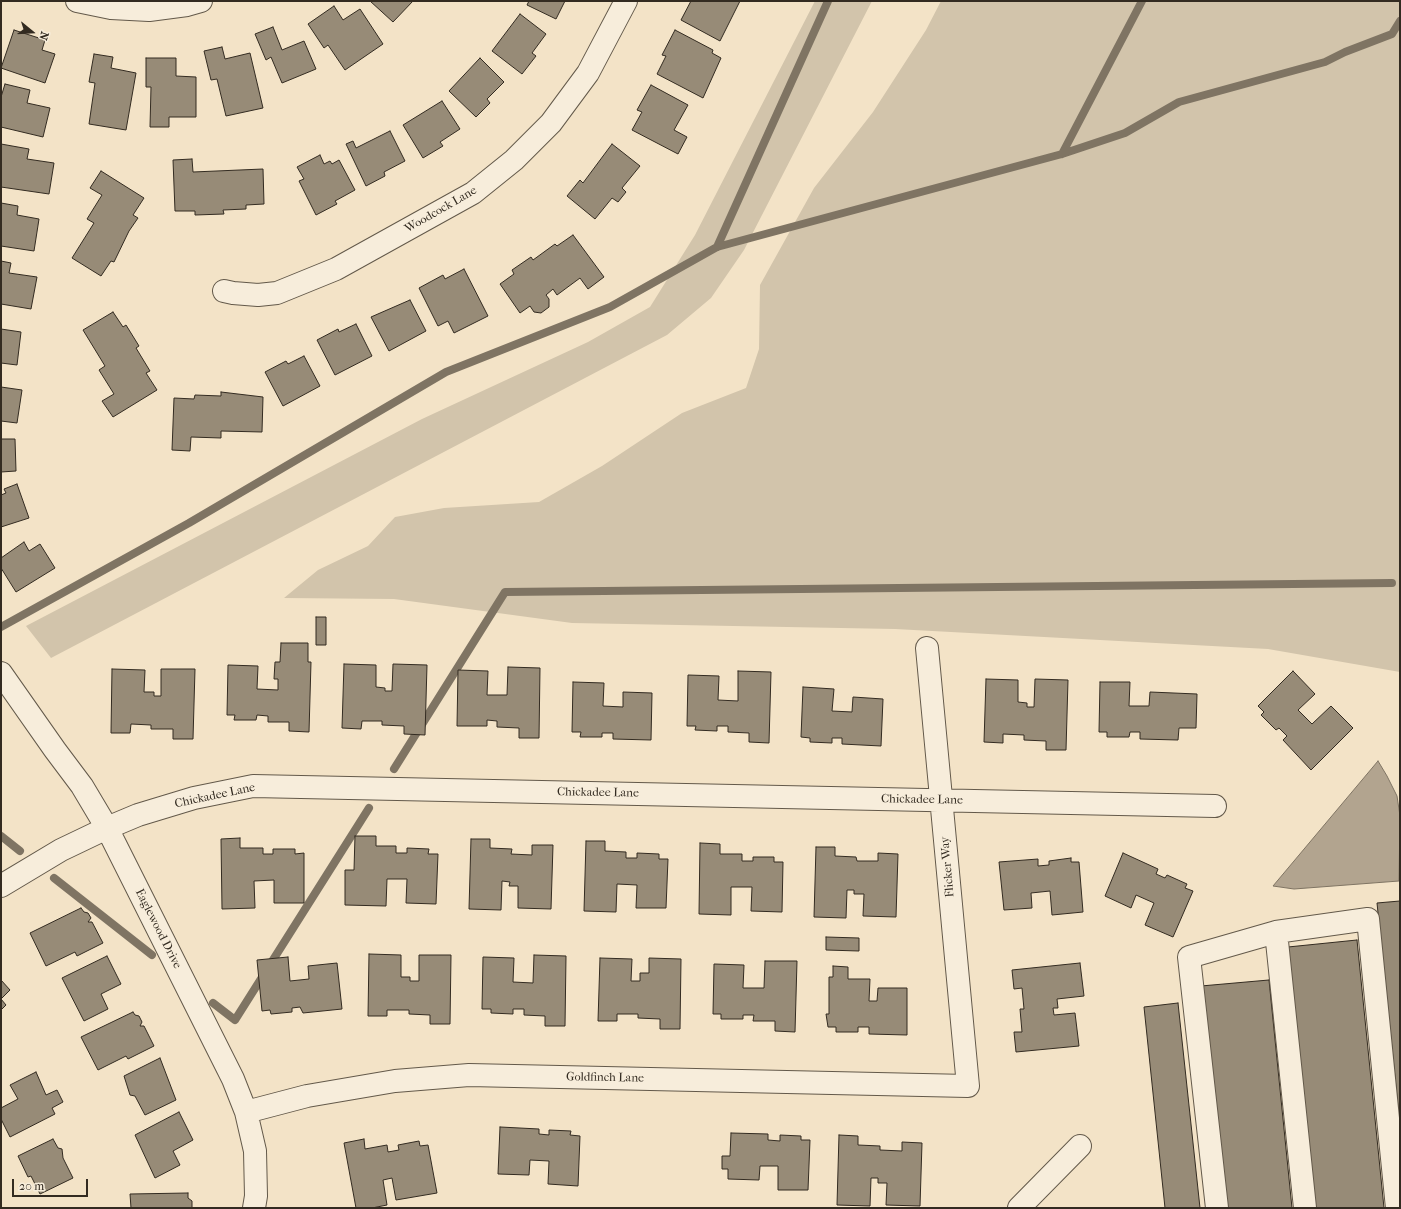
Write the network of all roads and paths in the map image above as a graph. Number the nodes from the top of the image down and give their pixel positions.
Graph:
1 (77, 1) edge
2 (201, 1) edge
3 (626, 1) edge
4 (224, 291) dead end
5 (927, 648) dead end
6 (1, 673) edge
7 (942, 800) junction
8 (1215, 806) dead end
9 (107, 828) junction
10 (1, 886) edge
11 (1276, 932) junction
12 (968, 1086) joint
13 (246, 1112) junction
14 (1080, 1146) dead end
15 (254, 1208) edge
16 (1019, 1208) edge
17 (1217, 1208) edge
18 (1306, 1208) edge
19 (1397, 1208) edge

1 - 2 street
3 - 4 street, Woodcock Lane
5 - 7 street, Flicker Way
6 - 9 street, Eaglewood Drive
7 - 8 street, Chickadee Lane
7 - 9 street, Chickadee Lane
7 - 12 street, Flicker Way
9 - 10 street, Chickadee Lane
9 - 13 street, Eaglewood Drive
11 - 17 street
11 - 18 street
11 - 19 street
12 - 13 street, Goldfinch Lane
13 - 15 street, Eaglewood Drive
14 - 16 street

